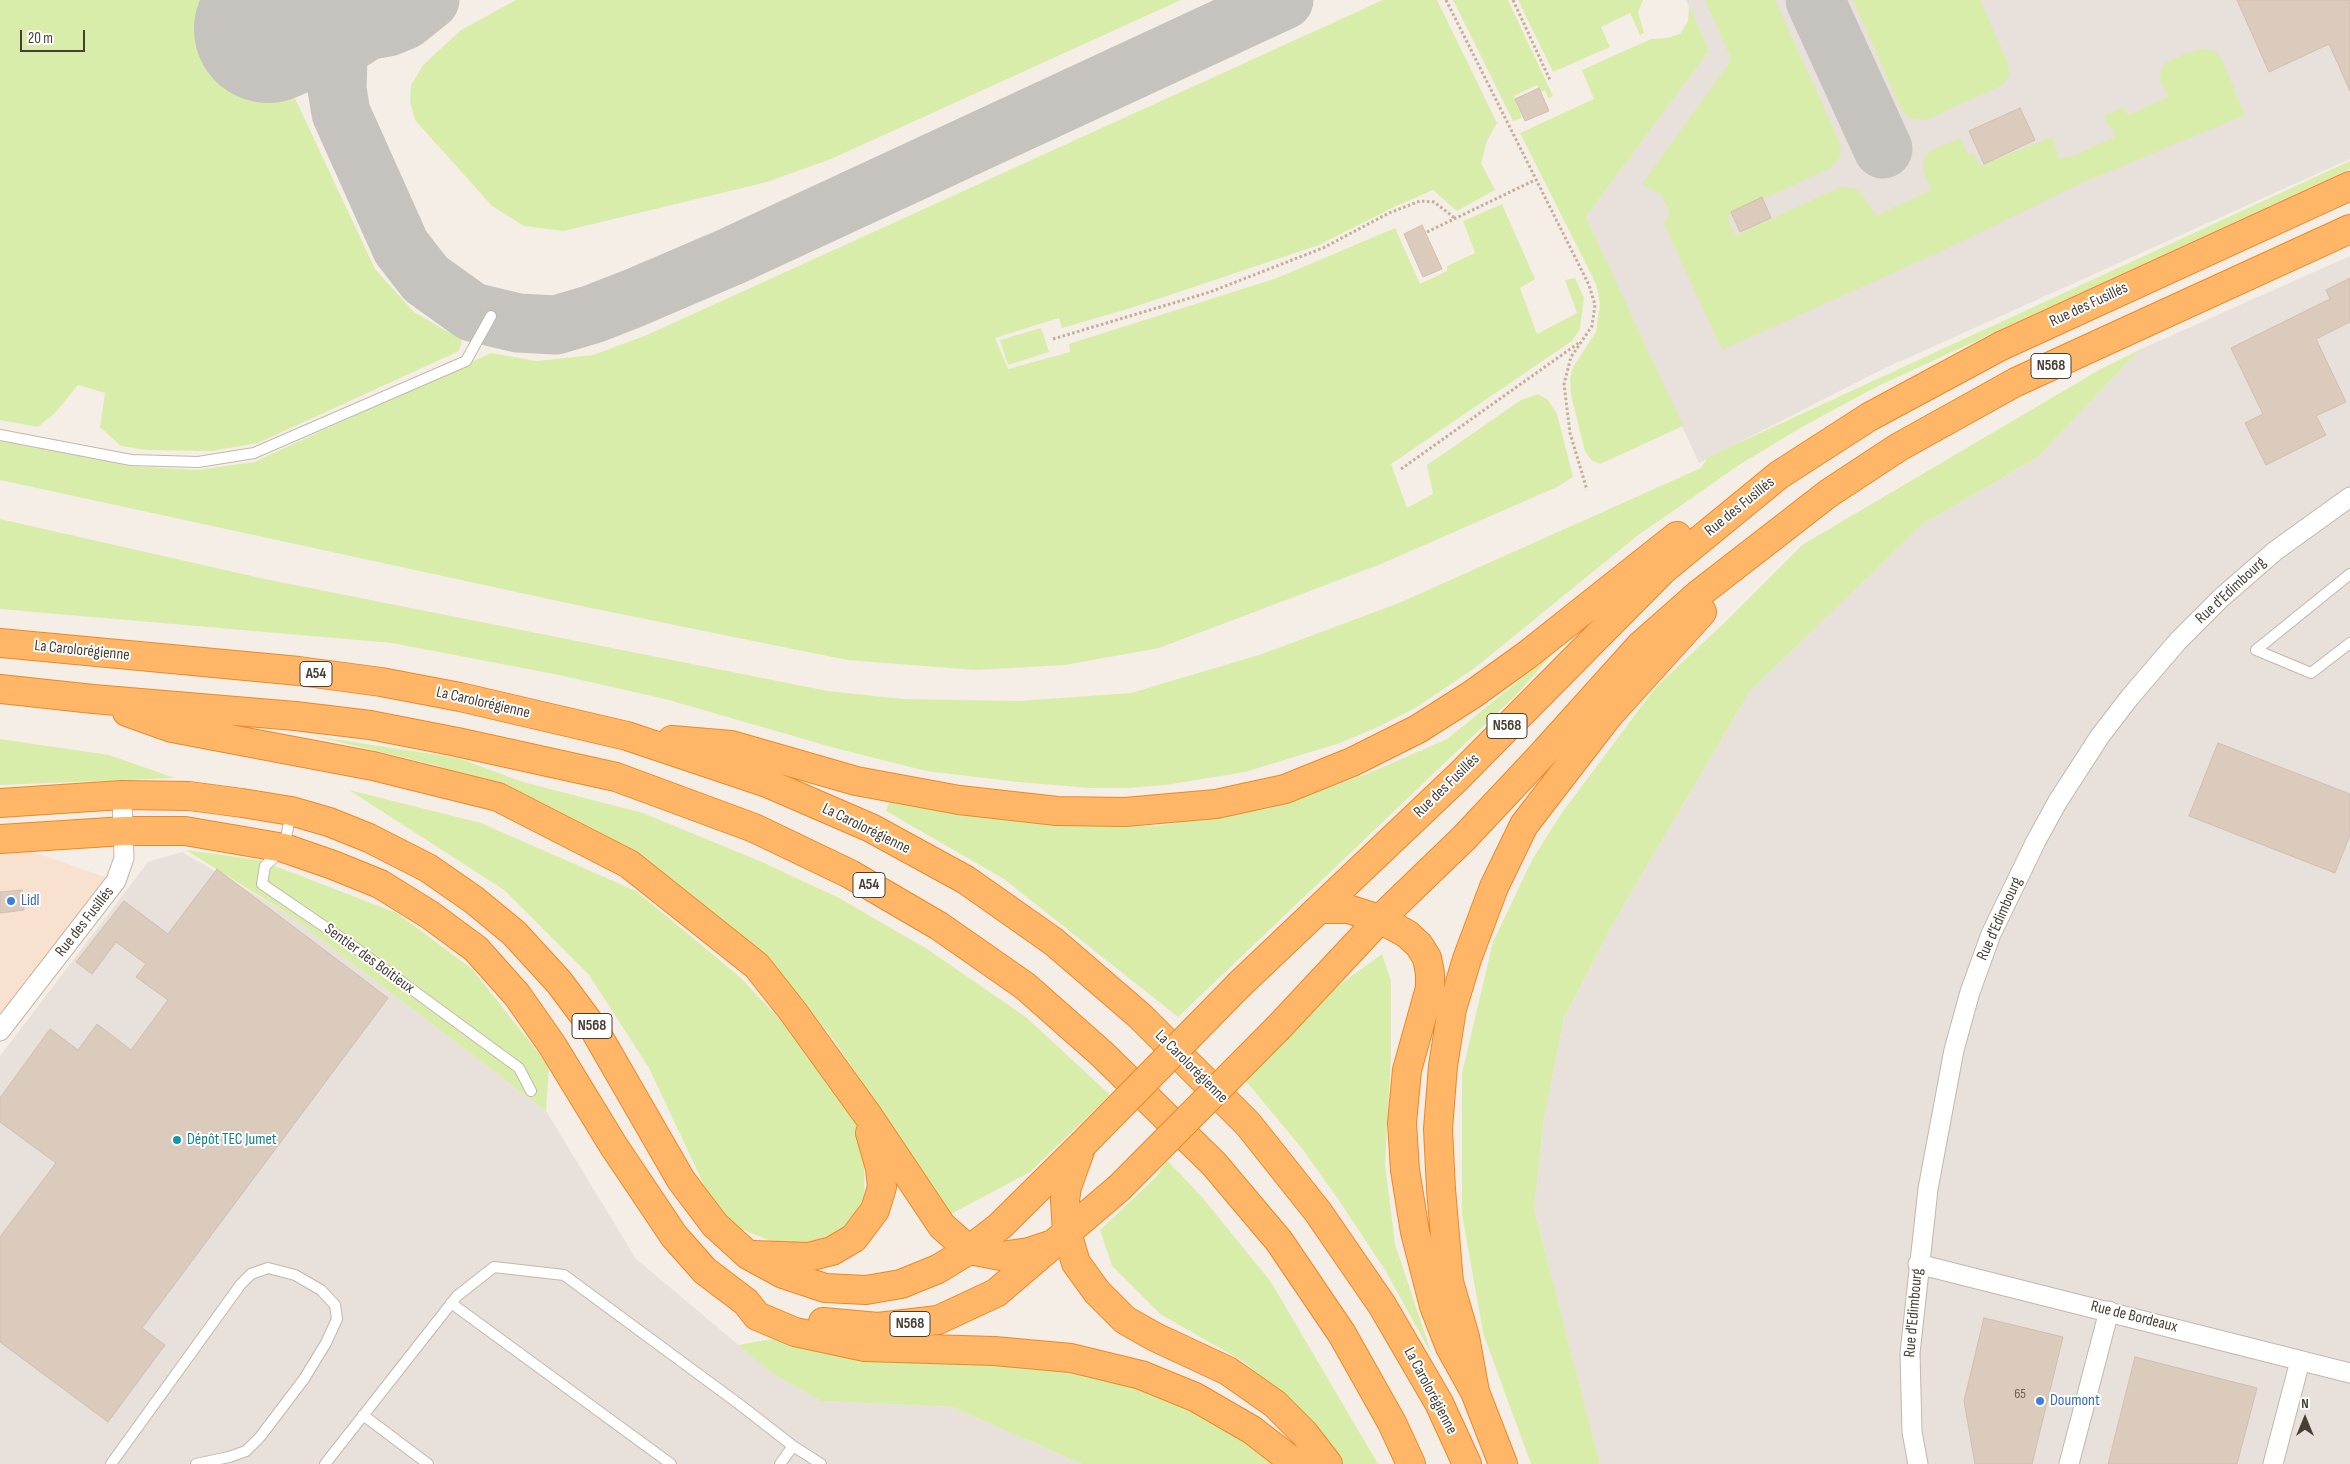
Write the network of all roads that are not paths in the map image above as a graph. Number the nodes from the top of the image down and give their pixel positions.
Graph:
1 (2350, 186) edge
2 (2350, 229) edge
3 (491, 316) dead end
4 (0, 435) edge
5 (1779, 475) junction
6 (2350, 499) edge
7 (1771, 537) junction
8 (2350, 574) edge
9 (0, 643) edge
10 (2350, 644) edge
11 (0, 689) edge
12 (93, 699) junction
13 (627, 736) junction
14 (122, 795) junction
15 (0, 803) edge
16 (291, 811) junction
17 (124, 831) junction
18 (0, 839) edge
19 (284, 848) junction
20 (1319, 909) junction
21 (1380, 919) junction
22 (0, 1031) edge
23 (531, 1091) dead end
24 (869, 1117) junction
25 (1082, 1145) junction
26 (1060, 1238) junction
27 (969, 1250) junction
28 (748, 1255) junction
29 (1918, 1264) junction
30 (746, 1302) junction
31 (451, 1303) junction
32 (2109, 1311) junction
33 (2300, 1360) junction
34 (2350, 1373) edge
35 (1475, 1392) junction
36 (363, 1415) junction
37 (793, 1446) junction
38 (111, 1464) edge
39 (196, 1464) edge
40 (325, 1464) edge
41 (428, 1464) edge
42 (671, 1464) edge
43 (780, 1464) edge
44 (821, 1464) edge
45 (1296, 1464) edge
46 (1328, 1464) edge
47 (1411, 1464) edge
48 (1467, 1464) edge
49 (1503, 1464) edge
50 (1918, 1464) edge
51 (2069, 1464) edge
52 (2274, 1464) edge

1 - 5 highway, Rue des Fusillés / N568
2 - 7 highway, N568
3 - 4 lane
5 - 13 highway
5 - 20 highway, Rue des Fusillés / N568
6 - 29 street, Rue d'Edimbourg
7 - 21 highway, N568
7 - 35 highway
8 - 10 lane
9 - 13 highway, La Carolorégienne / A54
11 - 12 highway, A54
12 - 24 highway
12 - 47 highway, A54
13 - 48 highway, La Carolorégienne / A54
14 - 15 highway, N568
14 - 16 highway, N568
14 - 17 street, Rue des Fusillés
16 - 19 lane
16 - 28 highway, N568
17 - 18 highway, N568
17 - 19 highway, N568
17 - 22 street, Rue des Fusillés
19 - 23 lane, Sentier des Boitieux
19 - 30 highway, N568
20 - 21 highway
20 - 25 highway, Rue des Fusillés / N568, bridge
21 - 26 highway, N568, bridge
21 - 35 highway
24 - 27 highway
24 - 28 highway
25 - 26 highway
25 - 27 highway, N568
26 - 27 highway
26 - 30 highway, N568
26 - 46 highway
27 - 28 highway, N568
29 - 32 street, Rue de Bordeaux
29 - 50 street, Rue d'Edimbourg
30 - 45 highway
31 - 36 lane
31 - 37 lane
31 - 42 lane
32 - 33 street, Rue de Bordeaux
32 - 51 street
33 - 34 street, Rue de Bordeaux
33 - 52 street
35 - 49 highway
36 - 40 lane
36 - 41 lane
37 - 43 lane
37 - 44 lane
38 - 39 lane

